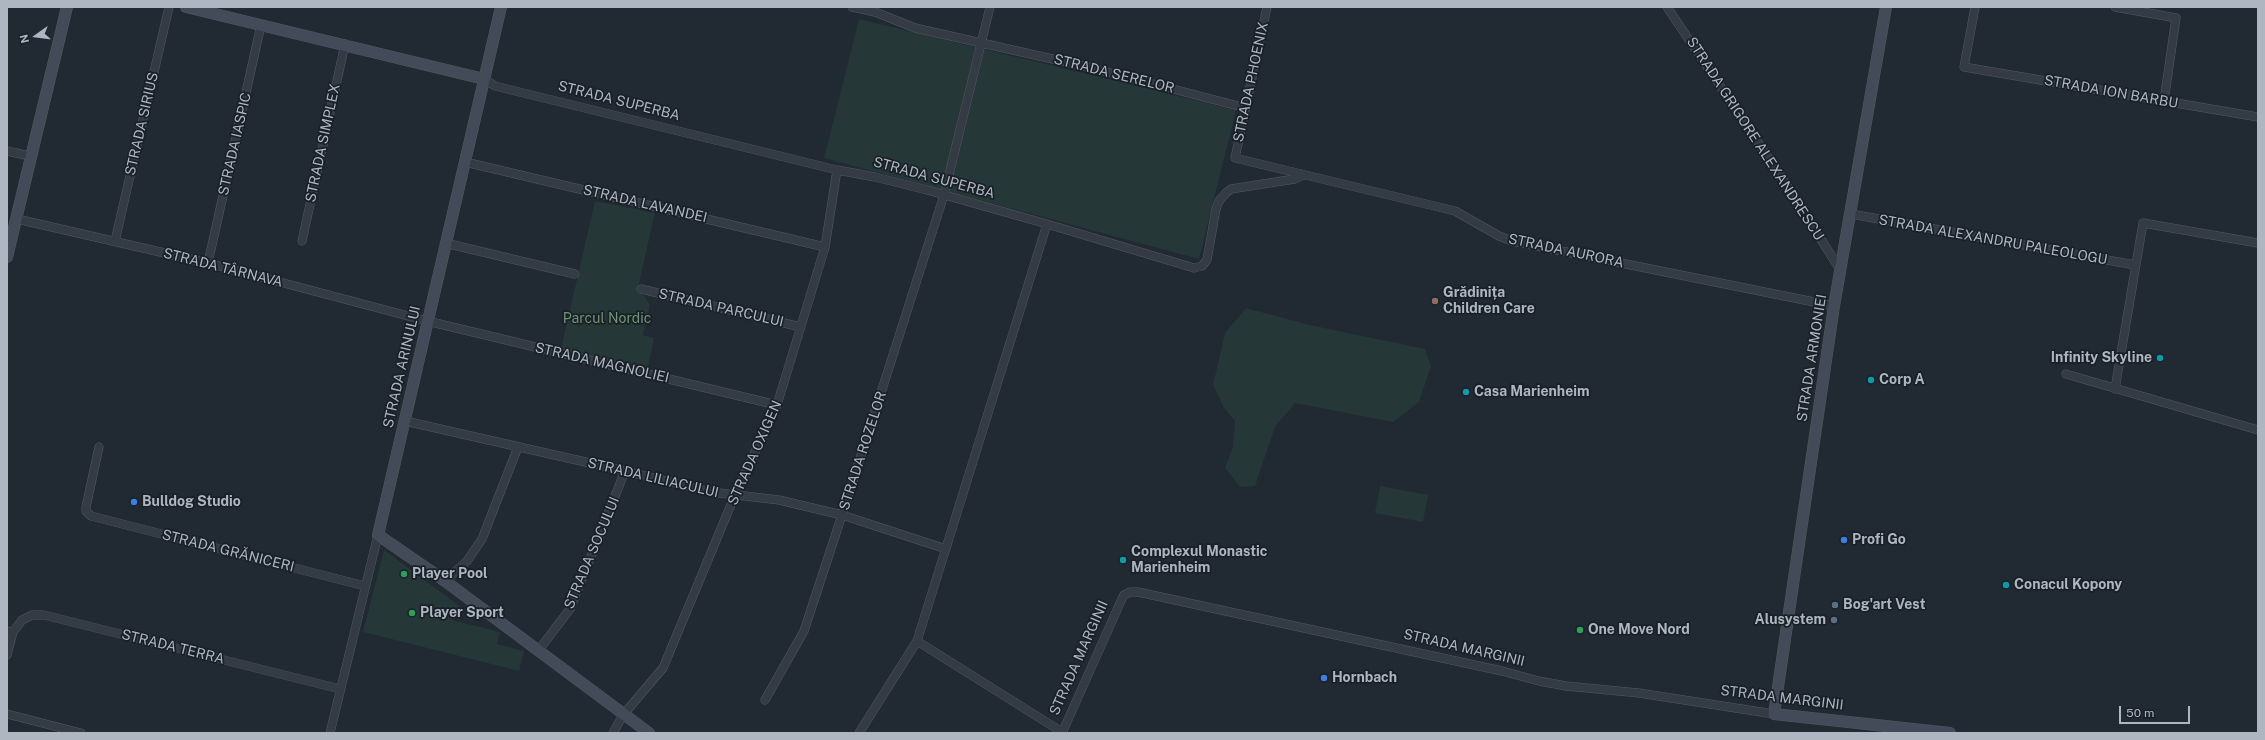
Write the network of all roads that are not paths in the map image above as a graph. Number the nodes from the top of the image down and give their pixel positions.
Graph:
1 (67, 7) edge
2 (169, 7) edge
3 (186, 7) edge
4 (501, 7) edge
5 (852, 7) edge
6 (990, 7) edge
7 (1267, 7) edge
8 (1667, 7) edge
9 (1886, 7) edge
10 (1975, 7) edge
11 (2115, 7) edge
12 (198, 8) edge
13 (876, 10) edge
14 (261, 25) junction
15 (982, 42) junction
16 (345, 44) junction
17 (484, 79) junction
18 (2164, 101) junction
19 (1246, 108) junction
20 (2258, 117) edge
21 (7, 151) edge
22 (30, 156) junction
23 (1235, 158) joint
24 (465, 162) junction
25 (837, 170) junction
26 (1304, 175) junction
27 (944, 195) junction
28 (1851, 214) junction
29 (17, 219) junction
30 (1047, 224) junction
31 (115, 241) junction
32 (302, 242) dead end
33 (445, 243) junction
34 (2258, 243) edge
35 (825, 246) junction
36 (7, 257) edge
37 (208, 263) junction
38 (2136, 265) junction
39 (1841, 272) junction
40 (575, 274) dead end
41 (641, 289) dead end
42 (1834, 306) junction
43 (427, 321) junction
44 (801, 327) junction
45 (2066, 374) dead end
46 (2115, 389) junction
47 (777, 404) junction
48 (405, 421) junction
49 (2258, 430) edge
50 (99, 447) dead end
51 (518, 447) junction
52 (625, 471) junction
53 (735, 496) junction
54 (842, 515) junction
55 (378, 535) junction
56 (946, 549) junction
57 (445, 581) junction
58 (365, 586) junction
59 (10, 632) edge
60 (916, 641) junction
61 (538, 651) junction
62 (7, 655) edge
63 (340, 689) junction
64 (765, 700) dead end
65 (7, 714) edge
66 (623, 714) junction
67 (1774, 714) junction
68 (81, 733) edge
69 (330, 733) edge
70 (613, 733) edge
71 (649, 733) edge
72 (859, 733) edge
73 (1062, 733) edge
74 (1950, 733) edge

1 - 22 street
2 - 31 street, STRADA SIRIUS
3 - 12 street, STRADA SUPERBA
4 - 17 street, STRADA ARINULUI
5 - 13 street, STRADA SERELOR
6 - 15 street, STRADA ROZELOR
7 - 19 street, STRADA PHOENIX
8 - 39 street, STRADA GRIGORE ALEXANDRESCU
9 - 28 street, STRADA ARMONIEI
10 - 18 street, STRADA ION BARBU
11 - 18 street
12 - 14 street, STRADA SUPERBA
13 - 15 street, STRADA SERELOR
14 - 16 street, STRADA SUPERBA
14 - 37 street, STRADA IASPIC
15 - 19 street, STRADA SERELOR
15 - 27 street, STRADA ROZELOR
16 - 17 street, STRADA SUPERBA
16 - 32 street, STRADA SIMPLEX
17 - 24 street, STRADA ARINULUI
17 - 25 street, STRADA SUPERBA
18 - 20 street, STRADA ION BARBU
19 - 23 street, STRADA PHOENIX
21 - 22 street
22 - 29 street
23 - 26 street, STRADA AURORA
24 - 33 street, STRADA ARINULUI
24 - 35 street, STRADA LAVANDEI
25 - 27 street, STRADA SUPERBA
25 - 35 street, STRADA OXIGEN
26 - 30 street, STRADA SUPERBA
26 - 42 street, STRADA AURORA
27 - 30 street, STRADA SUPERBA
27 - 54 street, STRADA ROZELOR
28 - 38 street, STRADA ALEXANDRU PALEOLOGU
28 - 39 street, STRADA ARMONIEI
29 - 31 street, STRADA TÂRNAVA
29 - 36 street
30 - 56 street
31 - 37 street, STRADA TÂRNAVA
33 - 40 street
33 - 43 street, STRADA ARINULUI
34 - 38 street
35 - 44 street, STRADA OXIGEN
37 - 43 street, STRADA TÂRNAVA
38 - 46 street
39 - 42 street, STRADA ARMONIEI
41 - 44 street, STRADA PARCULUI
42 - 67 street, STRADA ARMONIEI
43 - 47 street, STRADA MAGNOLIEI
43 - 48 street, STRADA ARINULUI
44 - 47 street, STRADA OXIGEN
45 - 46 street
46 - 49 street
47 - 53 street, STRADA OXIGEN
48 - 51 street, STRADA LILIACULUI
48 - 55 street, STRADA ARINULUI
50 - 58 street, STRADA GRĂNICERI
51 - 52 street, STRADA LILIACULUI
51 - 57 street
52 - 53 street, STRADA LILIACULUI
52 - 61 street, STRADA SOCULUI
53 - 54 street, STRADA LILIACULUI
53 - 66 street, STRADA OXIGEN
54 - 56 street, STRADA LILIACULUI
54 - 64 street, STRADA ROZELOR
55 - 57 street
55 - 58 street, STRADA ARINULUI
56 - 60 street
57 - 61 street
58 - 63 street, STRADA ARINULUI
59 - 62 street, STRADA TERRA
59 - 63 street, STRADA TERRA
60 - 72 street
60 - 73 street
61 - 66 street
63 - 69 street, STRADA ARINULUI
65 - 68 street
66 - 70 street, STRADA OXIGEN
66 - 71 street
67 - 73 street, STRADA MARGINII
67 - 74 street, STRADA MARGINII

